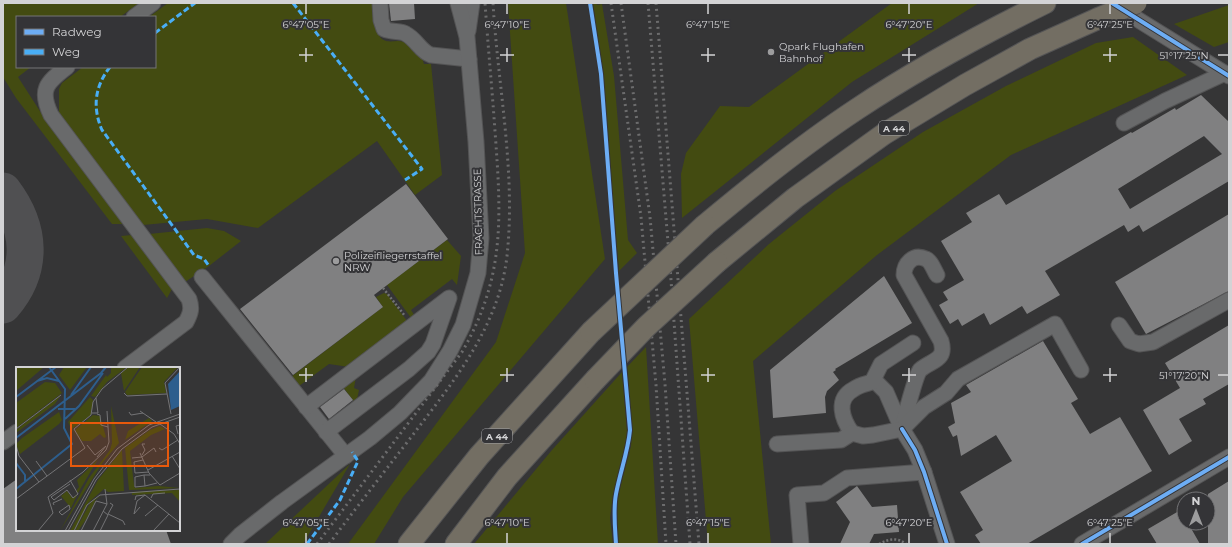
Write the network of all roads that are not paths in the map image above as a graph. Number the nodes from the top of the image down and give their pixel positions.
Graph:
1 (153, 3) edge
2 (380, 3) edge
3 (458, 3) edge
4 (472, 3) edge
5 (1045, 3) edge
6 (1112, 3) edge
7 (1136, 3) edge
8 (135, 16) edge
9 (467, 37) junction
10 (469, 59) junction
11 (66, 68) edge
12 (1227, 75) edge
13 (1124, 123) dead end
14 (937, 275) dead end
15 (202, 277) dead end
16 (1229, 300) edge
17 (1119, 325) dead end
18 (913, 343) dead end
19 (126, 367) edge
20 (1080, 370) dead end
21 (874, 380) junction
22 (306, 407) junction
23 (902, 428) junction
24 (326, 432) junction
25 (16, 433) edge
26 (852, 433) junction
27 (3, 442) edge
28 (777, 444) dead end
29 (346, 456) junction
30 (1229, 457) edge
31 (924, 472) junction
32 (232, 544) edge
33 (409, 544) edge
34 (456, 544) edge
35 (801, 544) edge
36 (947, 544) edge
37 (1082, 544) edge

1 - 8 street
2 - 10 street
3 - 9 street, FRACHTSTRASSE
4 - 9 street, FRACHTSTRASSE
5 - 33 highway, A 44, bridge
6 - 12 street
7 - 34 highway, A 44, bridge
9 - 10 street, FRACHTSTRASSE
10 - 29 street, FRACHTSTRASSE
11 - 19 street
12 - 13 street
14 - 23 street
15 - 22 street
16 - 17 street
18 - 21 street
20 - 23 street
21 - 23 street
21 - 26 street
22 - 24 street
22 - 24 street
23 - 26 street
23 - 31 street
24 - 29 street
25 - 27 street
26 - 28 street
29 - 32 street, FRACHTSTRASSE
30 - 37 street
31 - 35 street
31 - 36 street

